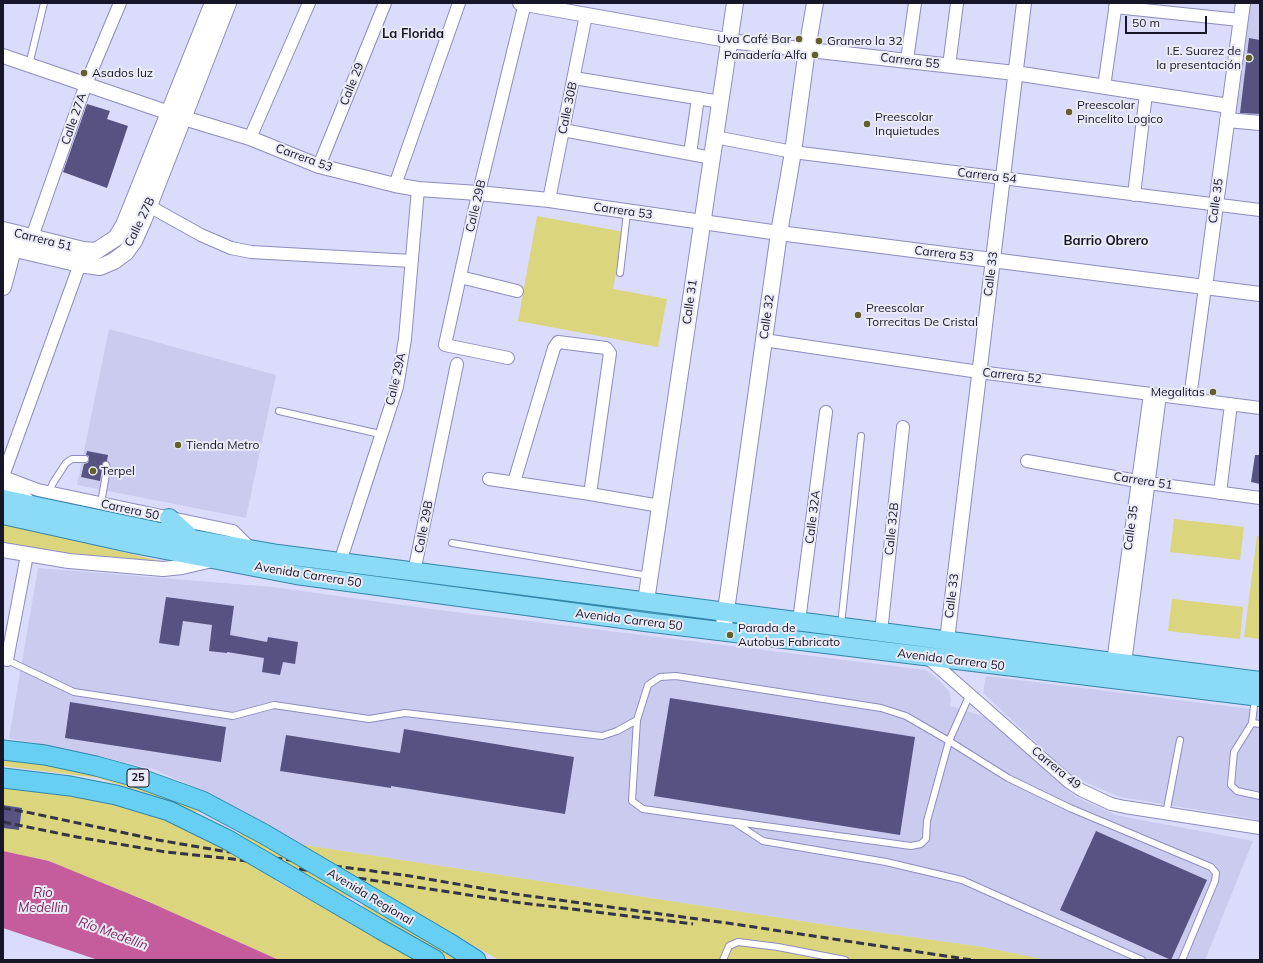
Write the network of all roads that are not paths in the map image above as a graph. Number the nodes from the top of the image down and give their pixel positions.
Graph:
1 (44, 3) edge
2 (120, 3) edge
3 (213, 3) edge
4 (228, 3) edge
5 (309, 3) edge
6 (385, 3) edge
7 (459, 3) edge
8 (523, 3) edge
9 (735, 3) edge
10 (815, 3) edge
11 (915, 3) edge
12 (957, 3) edge
13 (1024, 3) edge
14 (1243, 3) edge
15 (1115, 5) edge
16 (586, 15) junction
17 (1240, 20) junction
18 (730, 40) junction
19 (807, 49) junction
20 (3, 56) edge
21 (907, 60) junction
22 (29, 65) junction
23 (949, 66) junction
24 (1015, 73) junction
25 (574, 78) junction
26 (86, 84) junction
27 (1104, 87) junction
28 (1146, 94) junction
29 (698, 98) junction
30 (721, 102) junction
31 (1229, 106) junction
32 (168, 113) junction
33 (184, 118) junction
34 (1227, 120) junction
35 (1260, 123) edge
36 (563, 130) junction
37 (715, 137) junction
38 (250, 138) junction
39 (793, 152) junction
40 (690, 154) junction
41 (712, 158) junction
42 (320, 166) junction
43 (1003, 178) junction
44 (395, 185) junction
45 (418, 189) junction
46 (478, 193) junction
47 (1134, 195) junction
48 (549, 200) junction
49 (1216, 204) junction
50 (149, 206) junction
51 (1260, 210) edge
52 (627, 213) junction
53 (702, 222) junction
54 (779, 233) junction
55 (14, 239) edge
56 (81, 257) junction
57 (993, 260) junction
58 (412, 261) junction
59 (620, 273) dead end
60 (460, 277) junction
61 (3, 287) edge
62 (1205, 287) junction
63 (517, 291) dead end
64 (1260, 294) edge
65 (764, 340) junction
66 (508, 358) dead end
67 (458, 364) dead end
68 (979, 372) junction
69 (1155, 395) junction
70 (1190, 398) junction
71 (1231, 404) junction
72 (1260, 408) edge
73 (279, 411) dead end
74 (826, 412) dead end
75 (903, 427) dead end
76 (380, 434) junction
77 (861, 436) dead end
78 (85, 459) dead end
79 (1027, 461) dead end
80 (106, 465) dead end
81 (3, 477) edge
82 (489, 479) dead end
83 (514, 482) junction
84 (1143, 482) junction
85 (49, 492) junction
86 (1220, 493) junction
87 (590, 494) junction
88 (1260, 498) edge
89 (3, 499) edge
90 (101, 504) junction
91 (30, 505) junction
92 (660, 506) junction
93 (3, 515) edge
94 (169, 518) junction
95 (193, 539) junction
96 (452, 543) dead end
97 (3, 550) edge
98 (252, 550) junction
99 (217, 552) junction
100 (27, 555) junction
101 (340, 562) junction
102 (414, 572) junction
103 (650, 576) junction
104 (646, 601) junction
105 (726, 612) junction
106 (800, 621) junction
107 (841, 626) junction
108 (723, 632) junction
109 (881, 632) junction
110 (947, 640) junction
111 (928, 658) junction
112 (7, 660) joint
113 (1119, 663) junction
114 (1258, 692) edge
115 (970, 694) junction
116 (637, 720) junction
117 (1252, 723) junction
118 (1260, 724) edge
119 (1180, 740) dead end
120 (949, 741) junction
121 (3, 750) edge
122 (3, 778) edge
123 (1260, 796) edge
124 (1166, 814) junction
125 (734, 822) junction
126 (1260, 828) edge
127 (435, 960) edge
128 (476, 960) edge
129 (723, 960) edge
130 (845, 960) edge
131 (1142, 960) edge
132 (1182, 960) edge

1 - 22 lane
2 - 26 street, Calle 27A
3 - 32 main road, Calle 27B
4 - 33 main road, Calle 27B
5 - 38 street
6 - 42 street, Calle 29
7 - 44 street
8 - 16 street, Carrera 55
8 - 46 street, Calle 29B
9 - 18 main road, Calle 31
10 - 19 main road, Calle 32
11 - 21 street
12 - 23 street
13 - 24 street, Calle 33
14 - 17 street, Calle 35
15 - 17 street
15 - 27 street
16 - 18 street, Carrera 55
16 - 25 street, Calle 30B
17 - 31 street, Calle 35
18 - 19 street, Carrera 55
18 - 30 main road, Calle 31
19 - 21 street, Carrera 55
19 - 39 main road, Calle 32
20 - 22 street, Carrera 53
21 - 23 street, Carrera 55
22 - 26 street, Carrera 53
23 - 24 street, Carrera 55
24 - 27 street, Carrera 55
24 - 43 street, Calle 33
25 - 29 street
25 - 36 street, Calle 30B
26 - 32 street, Carrera 53
26 - 55 street, Calle 27A
27 - 28 street, Carrera 55
28 - 31 street, Carrera 55
28 - 47 street
29 - 30 street
29 - 40 street
30 - 37 main road, Calle 31
31 - 34 street, Calle 35
32 - 33 street, Carrera 53
32 - 56 main road, Calle 27B
33 - 38 street, Carrera 53
33 - 50 main road, Calle 27B
34 - 35 street
34 - 49 street, Calle 35
36 - 40 street
36 - 48 street, Calle 30B
37 - 39 street, Carrera 54
37 - 41 main road, Calle 31
38 - 42 street, Carrera 53
39 - 43 street, Carrera 54
39 - 54 main road, Calle 32
40 - 41 street
41 - 53 main road, Calle 31
42 - 44 street, Carrera 53
43 - 47 street, Carrera 54
43 - 57 street, Calle 33
44 - 45 street, Carrera 53
45 - 46 street, Carrera 53
45 - 58 street, Calle 29A
46 - 48 street, Carrera 53
46 - 60 street, Calle 29B
47 - 49 street, Carrera 54
48 - 52 street, Carrera 53
49 - 51 street, Carrera 54
49 - 62 street, Calle 35
50 - 56 main road, Calle 27B
50 - 58 street
52 - 53 street, Carrera 53
52 - 59 lane
53 - 54 street, Carrera 53
53 - 92 main road, Calle 31
54 - 57 street, Carrera 53
54 - 65 main road, Calle 32
55 - 56 main road, Carrera 51
55 - 56 main road, Carrera 51
55 - 61 main road, Calle 27A
56 - 81 street
57 - 62 street, Carrera 53
57 - 68 street, Calle 33
58 - 76 street, Calle 29A
60 - 63 street
60 - 66 street, Calle 29B
62 - 64 street, Carrera 53
62 - 70 street, Calle 35
65 - 68 street, Carrera 52
65 - 105 main road, Calle 32
67 - 102 street, Calle 29B
68 - 69 street, Carrera 52
68 - 110 street, Calle 33
69 - 70 street, Carrera 52
69 - 84 street, Calle 35
70 - 71 street, Carrera 52
71 - 72 street, Carrera 52
71 - 86 street
73 - 76 lane
74 - 106 street, Calle 32A
75 - 109 street, Calle 32B
76 - 101 street, Calle 29A
77 - 107 lane
78 - 85 lane
79 - 84 street, Carrera 51
80 - 90 lane
81 - 85 street, Carrera 50
81 - 91 main road
82 - 83 street
83 - 87 street
83 - 87 street
84 - 86 street, Carrera 51
84 - 113 street, Calle 35
85 - 90 street, Carrera 50
86 - 88 street, Carrera 51
87 - 92 street
89 - 91 main road, Avenida Carrera 50
90 - 94 street, Carrera 50
91 - 95 main road, Avenida Carrera 50
92 - 103 main road, Calle 31
93 - 99 main road, Avenida Carrera 50
94 - 95 main road
94 - 98 street, Carrera 50
95 - 99 main road, Avenida Carrera 50
96 - 103 lane
97 - 100 street
98 - 99 main road, Avenida Carrera 50
98 - 101 main road, Avenida Carrera 50
99 - 100 street
99 - 108 main road, Avenida Carrera 50
100 - 112 street
101 - 102 main road, Avenida Carrera 50
102 - 104 main road, Avenida Carrera 50
103 - 104 main road, Calle 31
104 - 105 main road, Avenida Carrera 50
105 - 106 main road, Avenida Carrera 50
105 - 108 main road, Calle 32
106 - 107 main road, Avenida Carrera 50
107 - 109 main road, Avenida Carrera 50
108 - 111 main road, Avenida Carrera 50
109 - 110 main road, Avenida Carrera 50
110 - 113 main road, Avenida Carrera 50
111 - 114 main road, Avenida Carrera 50
111 - 115 street, Carrera 49
112 - 116 lane
113 - 114 main road, Avenida Carrera 50
114 - 117 lane
115 - 120 lane
115 - 124 street, Carrera 49
116 - 120 lane
116 - 125 lane
117 - 118 lane
117 - 123 lane
119 - 124 lane
120 - 125 lane
120 - 132 lane
121 - 128 highway, Avenida Regional / 25, bridge
122 - 127 highway, Avenida Regional / 25, bridge
124 - 126 street, Carrera 49
125 - 131 lane
129 - 130 lane

